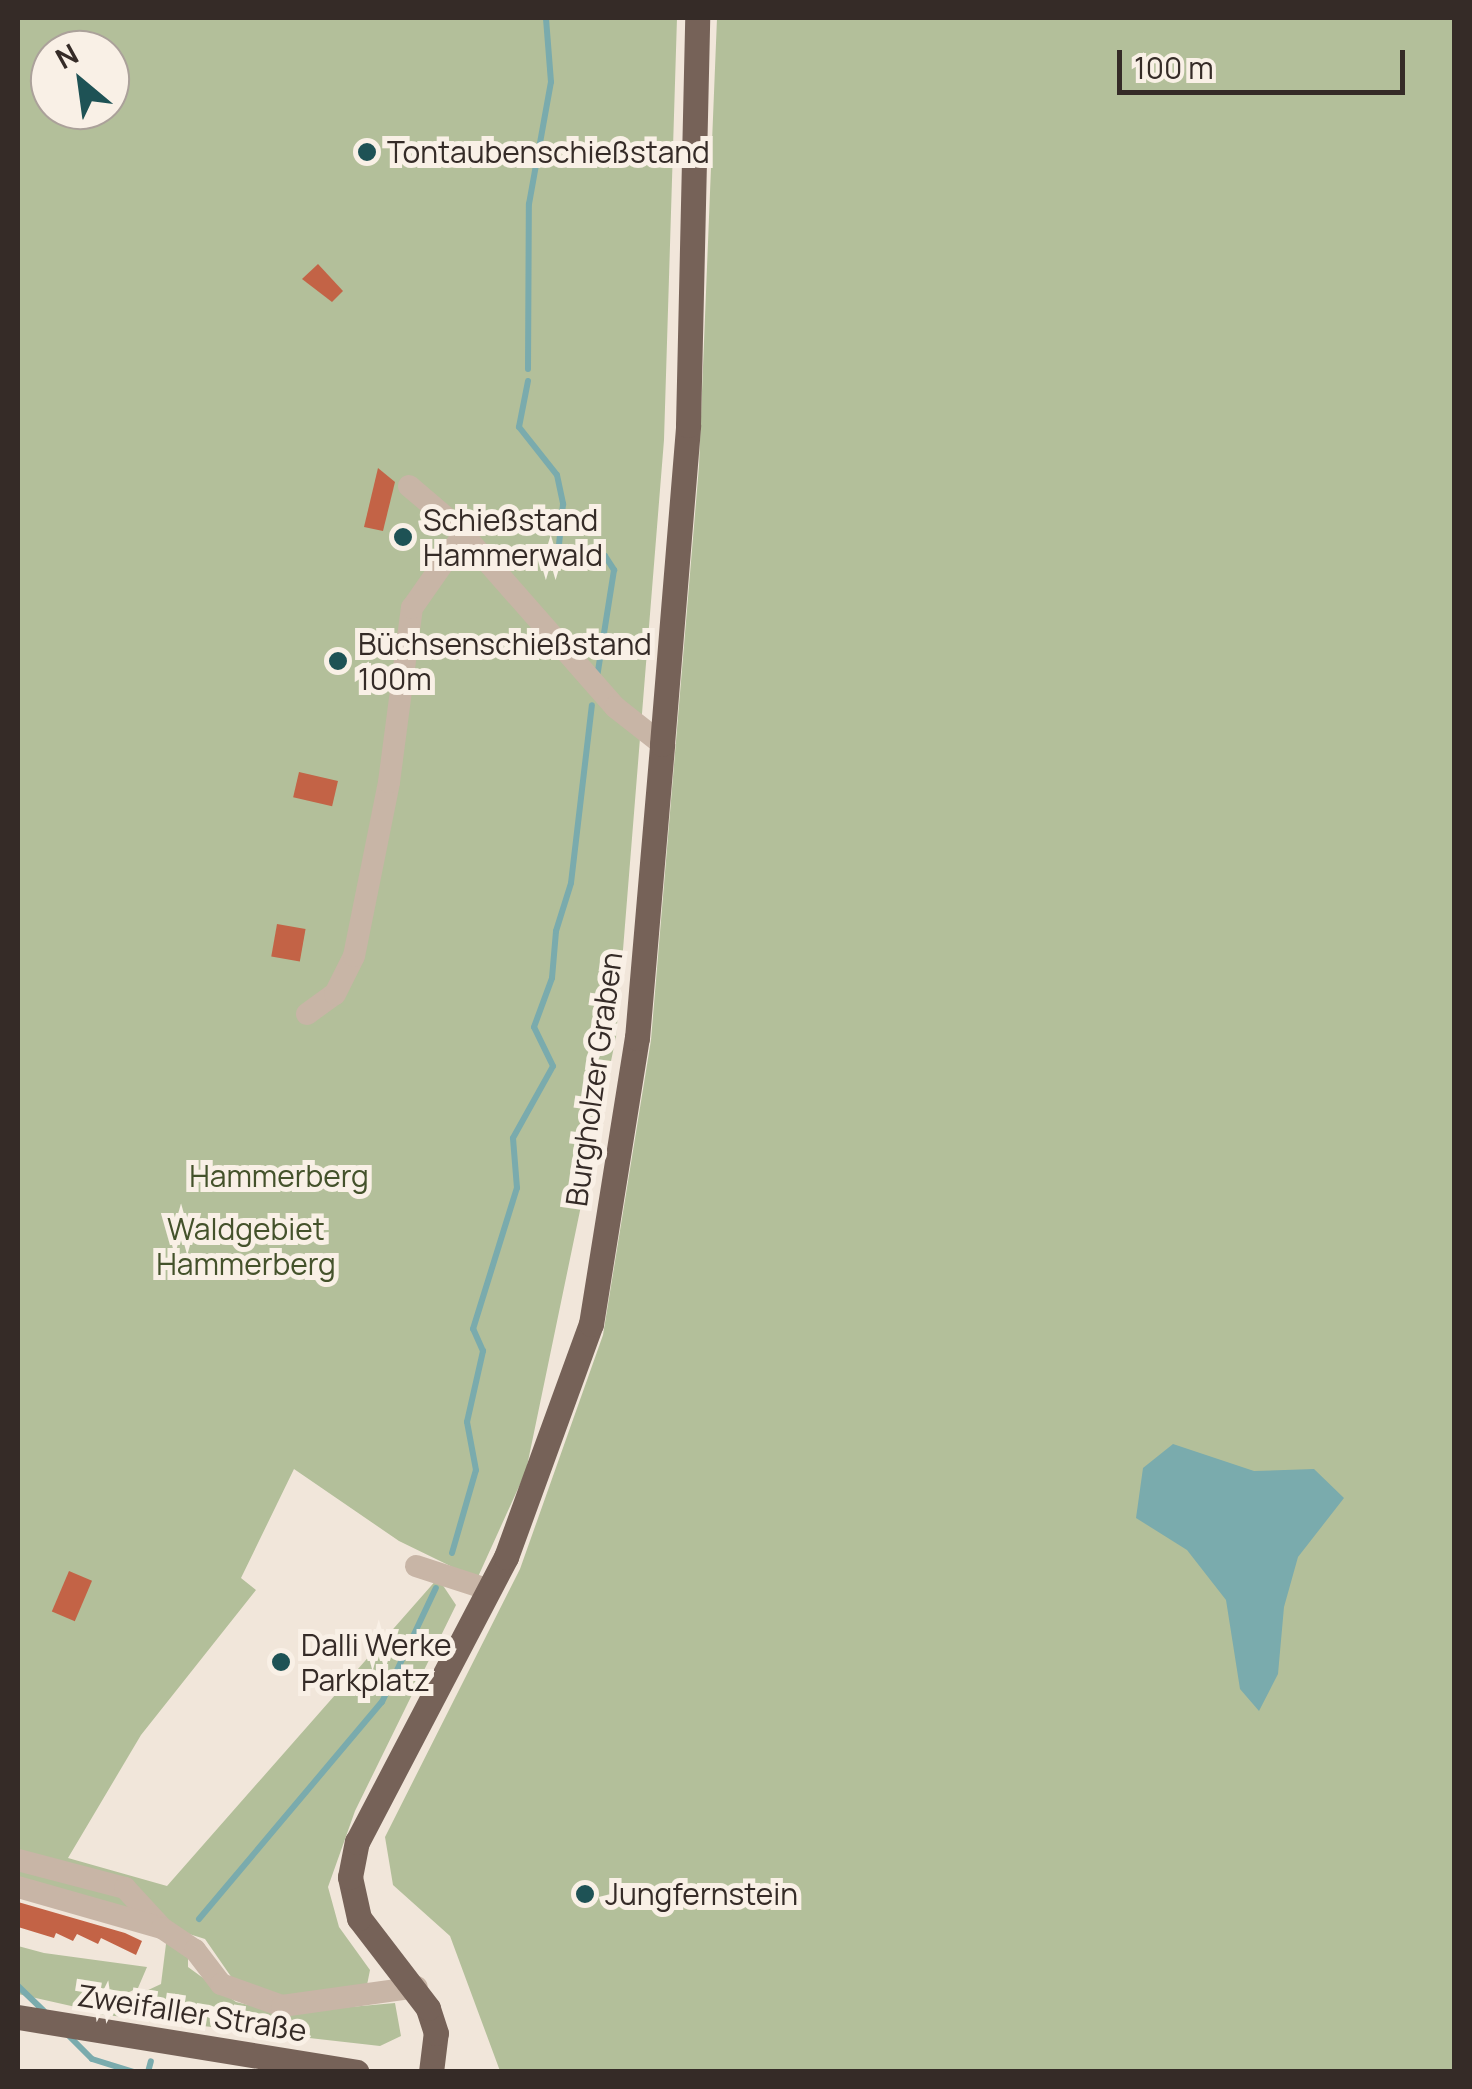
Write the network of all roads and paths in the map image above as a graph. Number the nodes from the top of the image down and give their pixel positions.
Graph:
1 (697, 18) edge
2 (409, 486) dead end
3 (463, 534) junction
4 (662, 744) junction
5 (306, 1014) dead end
6 (416, 1566) dead end
7 (490, 1590) junction
8 (18, 1860) edge
9 (18, 1887) edge
10 (162, 1928) junction
11 (417, 1987) junction
12 (22, 2018) edge
13 (357, 2072) edge
14 (431, 2072) edge

1 - 4 main road, Burgholzer Graben
2 - 3 street
3 - 4 street
3 - 5 street
4 - 7 main road, Burgholzer Graben
6 - 7 street
7 - 11 main road, Burgholzer Graben
8 - 10 street
9 - 10 street
10 - 11 street
11 - 14 main road, Burgholzer Graben
12 - 13 main road, Zweifaller Straße

